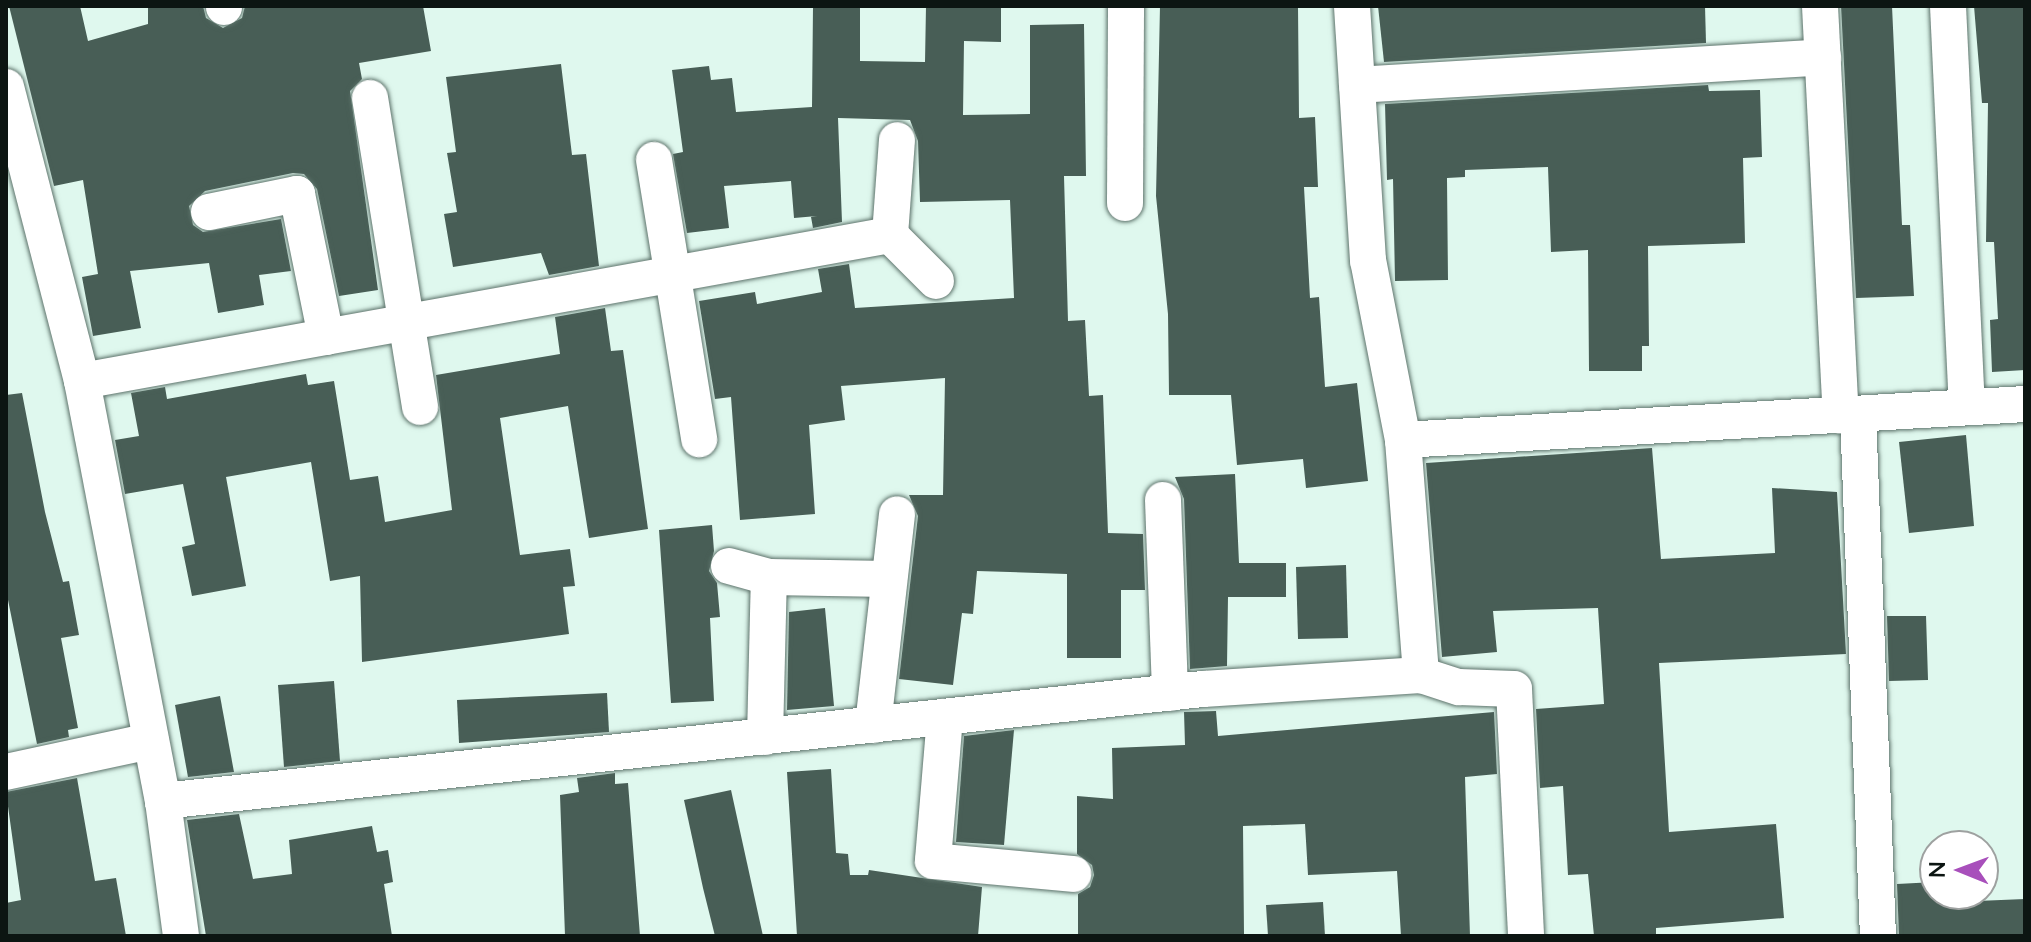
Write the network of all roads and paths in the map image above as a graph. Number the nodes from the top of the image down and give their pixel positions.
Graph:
1 (1126, 6) edge
2 (1352, 6) edge
3 (1820, 6) edge
4 (1948, 6) edge
5 (1823, 57) junction
6 (1357, 85) junction
7 (6, 87) edge
8 (370, 98) dead end
9 (897, 140) dead end
10 (654, 160) dead end
11 (1125, 203) dead end
12 (209, 212) dead end
13 (890, 235) junction
14 (672, 274) junction
15 (936, 281) dead end
16 (408, 322) junction
17 (326, 337) junction
18 (82, 381) junction
19 (2025, 404) edge
20 (420, 407) dead end
21 (1967, 407) junction
22 (1850, 414) junction
23 (699, 439) dead end
24 (1403, 440) junction
25 (1163, 500) dead end
26 (897, 514) dead end
27 (729, 566) dead end
28 (769, 577) junction
29 (889, 579) junction
30 (1421, 675) junction
31 (1170, 693) junction
32 (945, 717) junction
33 (873, 725) junction
34 (765, 737) junction
35 (151, 741) junction
36 (6, 772) edge
37 (163, 801) junction
38 (1073, 874) dead end
39 (181, 936) edge
40 (1526, 936) edge
41 (1878, 936) edge

1 - 11 street
2 - 6 street
3 - 5 street
4 - 21 street
5 - 6 street
5 - 22 street
6 - 24 street
7 - 18 street
8 - 16 street
9 - 13 street
10 - 14 street
12 - 17 street
13 - 14 street
13 - 15 street
14 - 16 street
14 - 23 street
16 - 17 street
16 - 20 street
17 - 18 street
18 - 35 street
19 - 21 street
21 - 22 street
22 - 24 street
22 - 41 street
24 - 30 street
25 - 31 street
26 - 29 street
27 - 28 street
28 - 29 street
28 - 34 street
29 - 33 street
30 - 31 street
30 - 40 street
31 - 32 street
32 - 33 street
32 - 38 street
33 - 34 street
34 - 37 street
35 - 36 street
35 - 37 street
37 - 39 street

